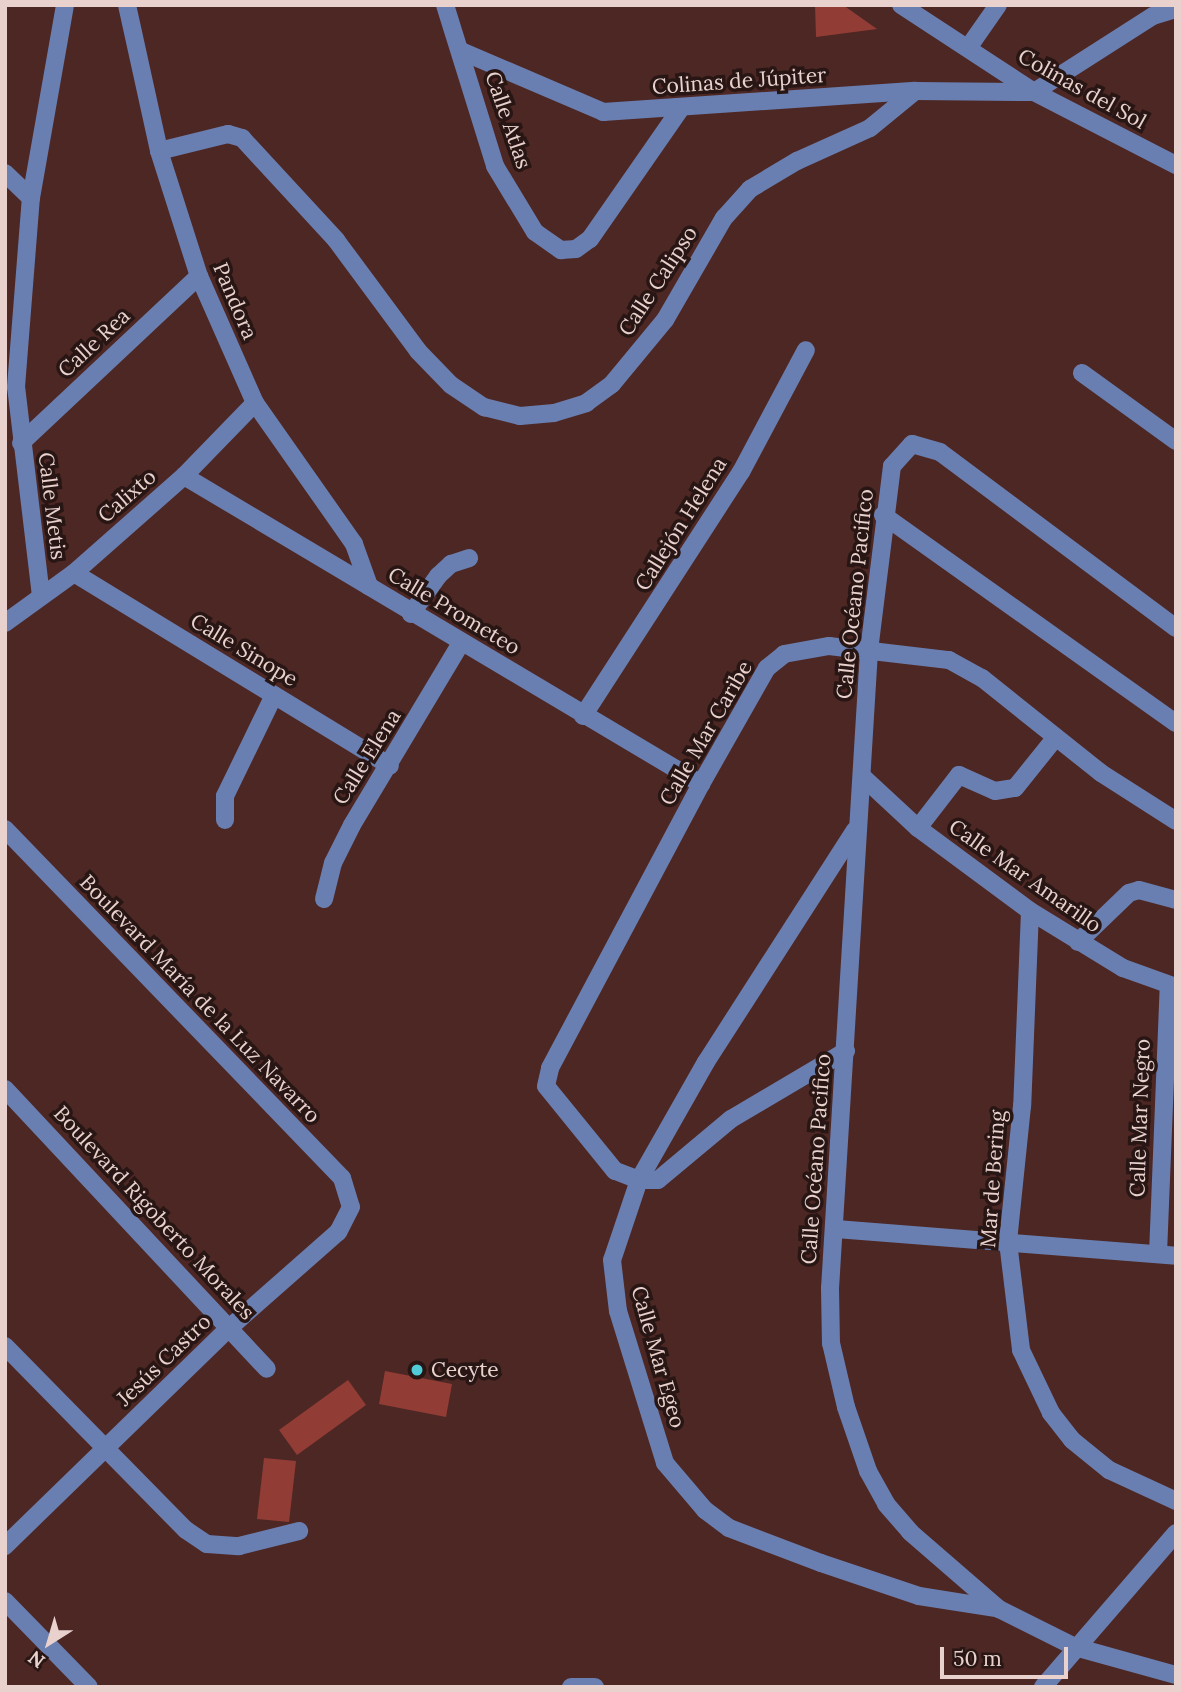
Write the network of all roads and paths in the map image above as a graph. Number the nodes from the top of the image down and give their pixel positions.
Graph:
1 (65, 5) edge
2 (127, 5) edge
3 (445, 5) edge
4 (901, 5) edge
5 (998, 5) edge
6 (1176, 9) edge
7 (1154, 10) edge
8 (968, 48) junction
9 (461, 51) junction
10 (915, 91) junction
11 (1034, 92) junction
12 (681, 108) junction
13 (159, 151) junction
14 (1176, 165) edge
15 (5, 173) edge
16 (31, 198) junction
17 (199, 276) junction
18 (806, 350) dead end
19 (1082, 373) dead end
20 (10, 382) edge
21 (255, 403) junction
22 (1176, 441) edge
23 (21, 443) junction
24 (184, 476) junction
25 (883, 515) junction
26 (469, 558) dead end
27 (74, 573) junction
28 (369, 586) junction
29 (41, 596) junction
30 (9, 612) edge
31 (411, 614) junction
32 (1176, 628) edge
33 (461, 643) junction
34 (869, 651) junction
35 (274, 695) junction
36 (583, 716) junction
37 (1176, 723) edge
38 (1056, 737) junction
39 (390, 766) junction
40 (864, 778) junction
41 (701, 784) junction
42 (225, 820) dead end
43 (1176, 821) edge
44 (856, 828) junction
45 (918, 828) junction
46 (5, 829) edge
47 (324, 900) dead end
48 (1176, 900) edge
49 (1030, 911) junction
50 (1078, 942) junction
51 (1173, 986) edge
52 (846, 1051) junction
53 (5, 1089) edge
54 (639, 1180) junction
55 (351, 1207) joint
56 (836, 1229) junction
57 (1008, 1242) junction
58 (1167, 1255) edge
59 (229, 1328) junction
60 (5, 1346) edge
61 (267, 1369) dead end
62 (103, 1450) junction
63 (1176, 1502) edge
64 (299, 1531) dead end
65 (1176, 1532) edge
66 (5, 1546) edge
67 (5, 1601) edge
68 (999, 1609) junction
69 (1074, 1647) junction
70 (1176, 1675) edge
71 (89, 1687) edge
72 (571, 1687) edge
73 (595, 1687) edge
74 (1043, 1687) edge

1 - 16 street, Calle Metis
2 - 13 street, Pandora
3 - 9 street, Calle Atlas
4 - 8 street, Colinas del Sol
5 - 8 street
6 - 7 street
7 - 11 street
8 - 11 street, Colinas del Sol
9 - 12 street, Colinas de Júpiter
9 - 12 street, Calle Atlas
10 - 11 street, Colinas de Júpiter
10 - 12 street, Colinas de Júpiter
10 - 13 street, Calle Calipso
11 - 14 street, Colinas del Sol
13 - 17 street, Pandora
15 - 16 street
16 - 20 street, Calle Metis
17 - 21 street, Pandora
17 - 23 street, Calle Rea
18 - 36 street, Callejón Helena
19 - 22 street
20 - 23 street, Calle Metis
21 - 24 street, Calixto
21 - 28 street, Pandora
23 - 29 street, Calle Metis
24 - 27 street, Calixto
24 - 28 street, Calle Prometeo
25 - 32 street, Calle Océano Pacifico
25 - 34 street, Calle Océano Pacifico
25 - 37 street
26 - 31 street
27 - 29 street, Calixto
27 - 35 street, Calle Sinope
28 - 31 street, Calle Prometeo
29 - 30 street, Calixto
31 - 33 street, Calle Prometeo
33 - 36 street, Calle Prometeo
33 - 39 street, Calle Elena
34 - 38 street, Calle Mar Caribe
34 - 40 street, Calle Océano Pacifico
34 - 41 street, Calle Mar Caribe
35 - 39 street, Calle Sinope
35 - 42 street
36 - 41 street, Calle Prometeo
38 - 43 street, Calle Mar Caribe
38 - 45 street
39 - 47 street, Calle Elena
40 - 44 street, Calle Océano Pacifico
40 - 45 street, Calle Mar Amarillo
41 - 54 street, Calle Mar Caribe
44 - 52 street, Calle Océano Pacifico
44 - 54 street, Calle Mar Egeo
45 - 49 street, Calle Mar Amarillo
46 - 55 street, Boulevard María de la Luz Navarro
48 - 50 street
49 - 50 street, Calle Mar Amarillo
49 - 57 street, Mar de Bering
50 - 51 street, Calle Mar Amarillo
51 - 58 street, Calle Mar Negro
52 - 54 street
52 - 56 street, Calle Océano Pacifico
53 - 59 street, Boulevard Rigoberto Morales
54 - 68 street, Calle Mar Egeo
55 - 59 street, Jesús Castro
56 - 57 street
56 - 68 street, Calle Océano Pacifico
57 - 58 street
57 - 63 street, Mar de Bering
59 - 61 street, Boulevard Rigoberto Morales
59 - 62 street, Jesús Castro
60 - 62 street
62 - 64 street
62 - 66 street, Jesús Castro
65 - 69 street
67 - 71 street
68 - 69 street, Calle Océano Pacifico
69 - 70 street, Calle Océano Pacifico
69 - 74 street
72 - 73 street

